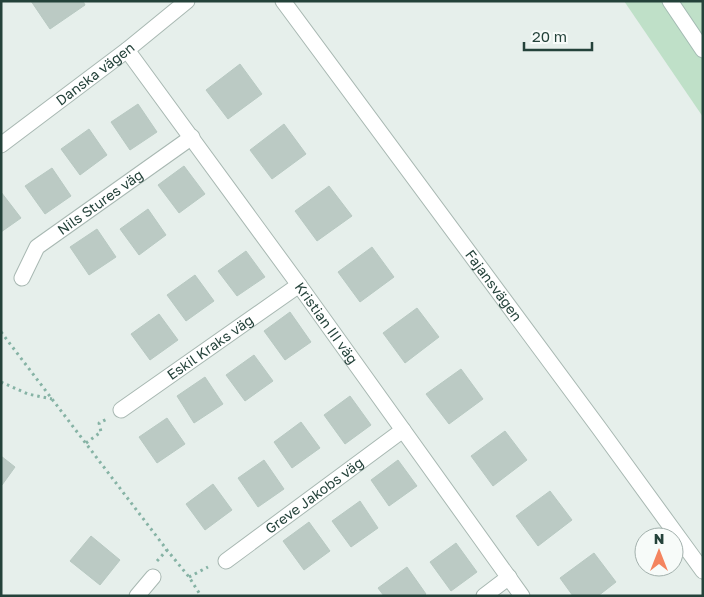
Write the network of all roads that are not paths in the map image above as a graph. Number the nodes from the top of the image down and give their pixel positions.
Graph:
1 (187, 1) edge
2 (283, 1) edge
3 (670, 1) edge
4 (127, 50) junction
5 (703, 50) edge
6 (192, 137) junction
7 (1, 146) edge
8 (22, 278) dead end
9 (299, 285) junction
10 (121, 410) road end
11 (403, 430) junction
12 (226, 561) dead end
13 (703, 571) edge
14 (154, 577) dead end
15 (509, 578) junction
16 (136, 596) edge
17 (484, 596) edge
18 (522, 596) edge

1 - 4 street, Danska vägen
2 - 13 street, Fajansvägen
3 - 5 street
4 - 6 street, Kristian III väg
4 - 7 street, Danska vägen
6 - 8 street, Nils Stures väg
6 - 9 street, Kristian III väg
9 - 10 street, Eskil Kraks väg
9 - 11 street, Kristian III väg
11 - 12 street, Greve Jakobs väg
11 - 15 street, Kristian III väg
14 - 16 street
15 - 17 street
15 - 18 street, Kristian III väg

